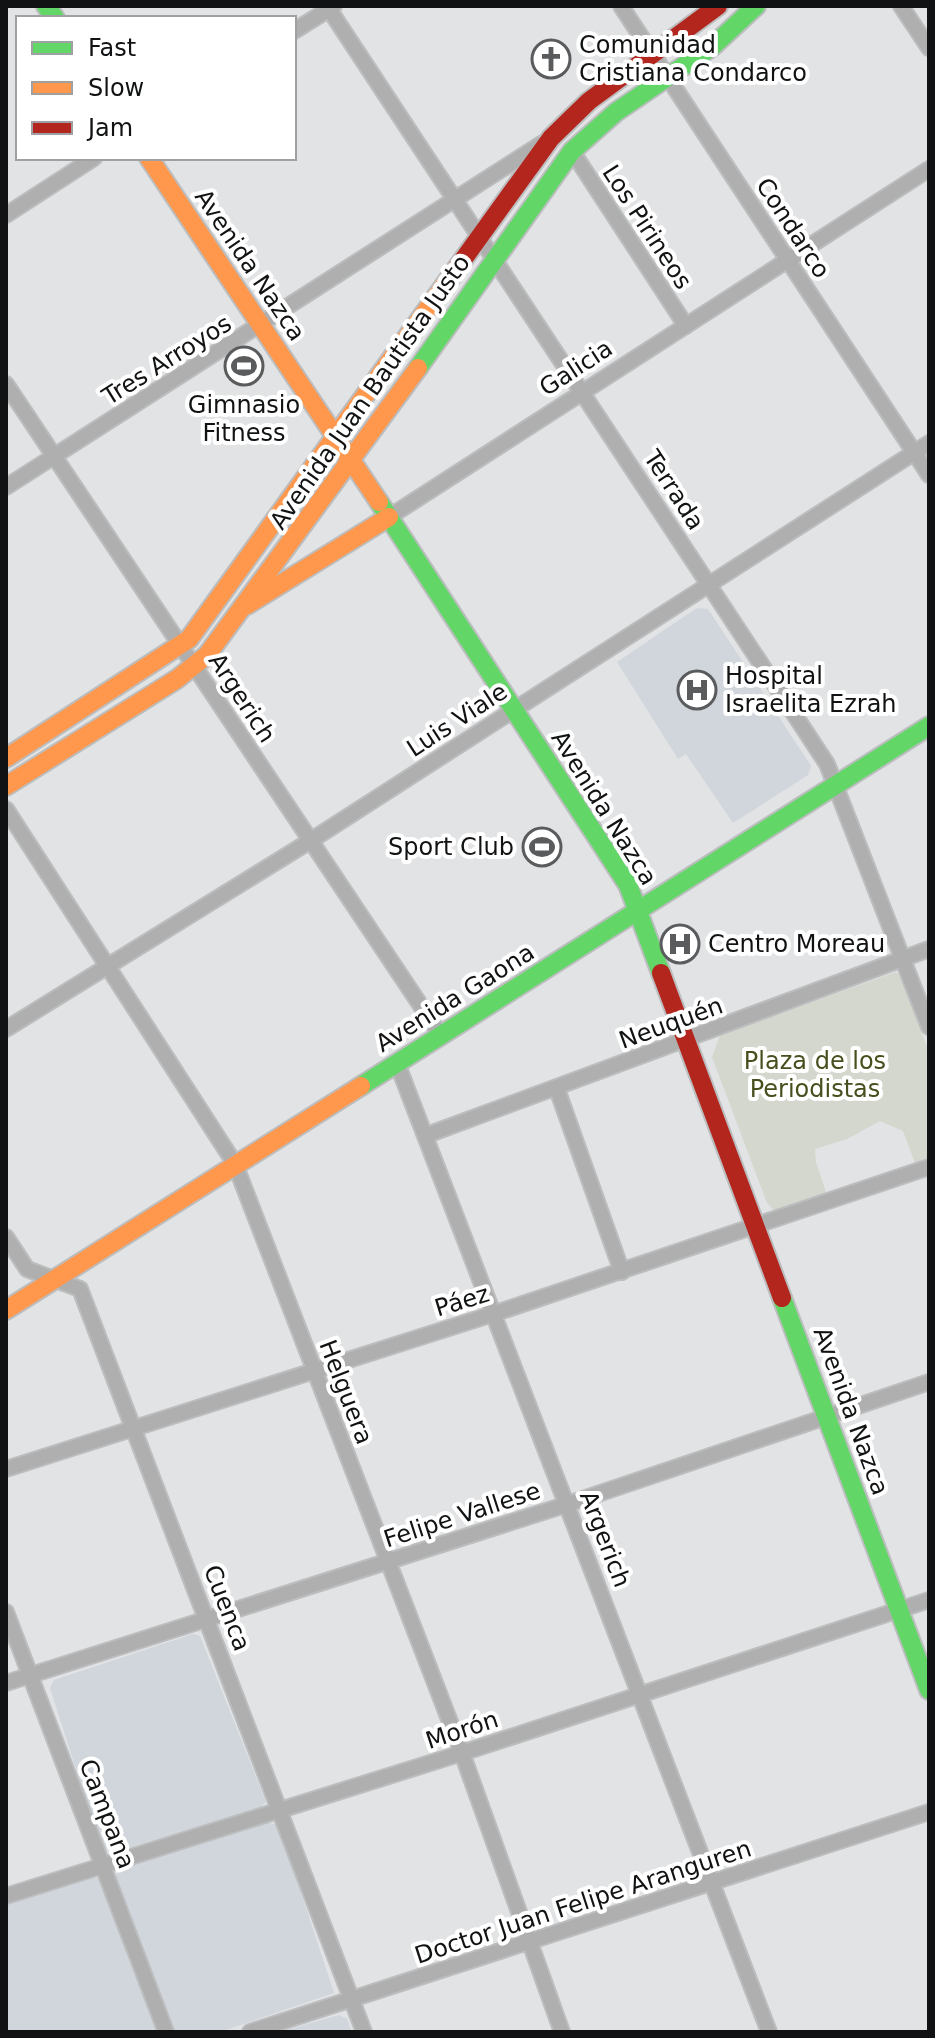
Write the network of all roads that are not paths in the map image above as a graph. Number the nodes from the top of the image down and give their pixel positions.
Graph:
1 (621, 6) edge
2 (718, 6) edge
3 (756, 6) edge
4 (901, 6) edge
5 (330, 7) edge
6 (296, 30) edge
7 (927, 39) edge
8 (654, 55) junction
9 (667, 76) junction
10 (551, 138) junction
11 (572, 151) junction
12 (91, 160) edge
13 (150, 160) edge
14 (929, 169) edge
15 (456, 198) junction
16 (6, 215) edge
17 (480, 234) junction
18 (496, 258) junction
19 (788, 261) junction
20 (262, 326) junction
21 (686, 326) junction
22 (6, 384) edge
23 (583, 392) junction
24 (335, 434) junction
25 (929, 443) edge
26 (915, 453) junction
27 (53, 457) junction
28 (352, 460) junction
29 (929, 475) edge
30 (6, 487) edge
31 (389, 517) junction
32 (708, 582) junction
33 (247, 605) junction
34 (182, 644) junction
35 (195, 666) junction
36 (514, 710) junction
37 (929, 726) edge
38 (6, 758) edge
39 (6, 786) edge
40 (837, 786) junction
41 (6, 809) edge
42 (310, 841) junction
43 (639, 910) junction
44 (929, 949) edge
45 (904, 959) junction
46 (107, 964) junction
47 (929, 1027) edge
48 (6, 1029) edge
49 (441, 1036) junction
50 (688, 1041) junction
51 (397, 1063) junction
52 (557, 1089) junction
53 (427, 1135) junction
54 (235, 1164) junction
55 (929, 1167) edge
56 (757, 1227) junction
57 (6, 1237) edge
58 (622, 1272) junction
59 (55, 1279) junction
60 (6, 1310) edge
61 (496, 1313) junction
62 (314, 1370) junction
63 (929, 1382) edge
64 (827, 1419) junction
65 (134, 1428) junction
66 (6, 1469) edge
67 (568, 1504) junction
68 (386, 1562) junction
69 (929, 1600) edge
70 (900, 1611) junction
71 (6, 1612) edge
72 (207, 1618) junction
73 (30, 1675) junction
74 (6, 1683) edge
75 (929, 1690) edge
76 (641, 1695) junction
77 (462, 1753) junction
78 (279, 1810) junction
79 (929, 1812) edge
80 (103, 1866) junction
81 (714, 1884) junction
82 (6, 1896) edge
83 (527, 1942) junction
84 (352, 2000) junction
85 (166, 2032) edge
86 (250, 2032) edge
87 (364, 2032) edge
88 (562, 2032) edge
89 (769, 2032) edge

1 - 8 street, Condarco
2 - 8 main road, Avenida Juan Bautista Justo
3 - 9 main road, Avenida Juan Bautista Justo
4 - 7 street
5 - 6 street
5 - 15 street, Terrada
8 - 9 street, Condarco
8 - 10 main road, Avenida Juan Bautista Justo
9 - 11 main road, Avenida Juan Bautista Justo
9 - 19 street, Condarco
10 - 15 street, Tres Arroyos
10 - 17 main road, Avenida Juan Bautista Justo
11 - 18 main road, Avenida Juan Bautista Justo
11 - 21 street, Los Pirineos
12 - 16 street
13 - 20 main road, Avenida Nazca
14 - 19 street, Galicia
15 - 17 street, Terrada
15 - 20 street, Tres Arroyos
17 - 18 street, Terrada
17 - 24 main road, Avenida Juan Bautista Justo
18 - 23 street, Terrada
18 - 28 main road, Avenida Juan Bautista Justo
19 - 21 street, Galicia
19 - 26 street, Condarco
20 - 24 main road, Avenida Nazca
20 - 27 street, Tres Arroyos
21 - 23 street, Galicia
22 - 27 street, Argerich
23 - 31 street, Galicia
23 - 32 street, Terrada
24 - 28 main road, Avenida Nazca
24 - 34 main road, Avenida Juan Bautista Justo
25 - 26 street, Luis Viale
26 - 29 street, Condarco
26 - 32 street, Luis Viale
27 - 30 street, Tres Arroyos
27 - 34 street, Argerich
28 - 31 main road, Avenida Nazca
28 - 33 main road, Avenida Juan Bautista Justo
31 - 33 main road, Galicia
31 - 36 main road, Avenida Nazca
32 - 36 street, Luis Viale
32 - 40 street, Terrada
33 - 35 main road, Avenida Juan Bautista Justo
34 - 35 street, Argerich
34 - 38 main road, Avenida Juan Bautista Justo
35 - 39 main road, Avenida Juan Bautista Justo
35 - 42 street, Argerich
36 - 42 street, Luis Viale
36 - 43 main road, Avenida Nazca
37 - 40 main road, Avenida Gaona
40 - 43 main road, Avenida Gaona
40 - 45 street, Terrada
41 - 46 street, Helguera
42 - 46 street, Luis Viale
42 - 49 street, Argerich
43 - 49 main road, Avenida Gaona
43 - 50 main road, Avenida Nazca
44 - 45 street, Neuquén
45 - 47 street, Terrada
45 - 50 street, Neuquén
46 - 48 street, Luis Viale
46 - 54 street, Helguera
49 - 51 main road, Avenida Gaona
50 - 52 street, Neuquén
50 - 56 main road, Avenida Nazca
51 - 53 street, Argerich
51 - 54 main road, Avenida Gaona
52 - 53 street, Neuquén
52 - 58 street
53 - 61 street, Argerich
54 - 59 main road, Avenida Gaona
54 - 62 street, Helguera
55 - 56 street, Páez
56 - 58 street, Páez
56 - 64 main road, Avenida Nazca
57 - 59 street, Cuenca
58 - 61 street, Páez
59 - 60 main road, Avenida Gaona
59 - 65 street, Cuenca
61 - 62 street, Páez
61 - 67 street, Argerich
62 - 65 street, Páez
62 - 68 street, Helguera
63 - 64 street, Felipe Vallese
64 - 67 street, Felipe Vallese
64 - 70 main road, Avenida Nazca
65 - 66 street, Páez
65 - 72 street, Cuenca
67 - 68 street, Felipe Vallese
67 - 76 street, Argerich
68 - 72 street, Felipe Vallese
68 - 77 street, Helguera
69 - 70 street, Morón
70 - 75 main road, Avenida Nazca
70 - 76 street, Morón
71 - 73 street, Campana
72 - 73 street, Felipe Vallese
72 - 78 street, Cuenca
73 - 74 street, Felipe Vallese
73 - 80 street, Campana
76 - 77 street, Morón
76 - 81 street, Argerich
77 - 78 street, Morón
77 - 83 street, Helguera
78 - 80 street, Morón
78 - 84 street, Cuenca
79 - 81 street, Doctor Juan Felipe Aranguren
80 - 82 street, Morón
80 - 85 street, Campana
81 - 83 street, Doctor Juan Felipe Aranguren
81 - 89 street, Argerich
83 - 84 street, Doctor Juan Felipe Aranguren
83 - 88 street, Helguera
84 - 86 street, Doctor Juan Felipe Aranguren
84 - 87 street, Cuenca

